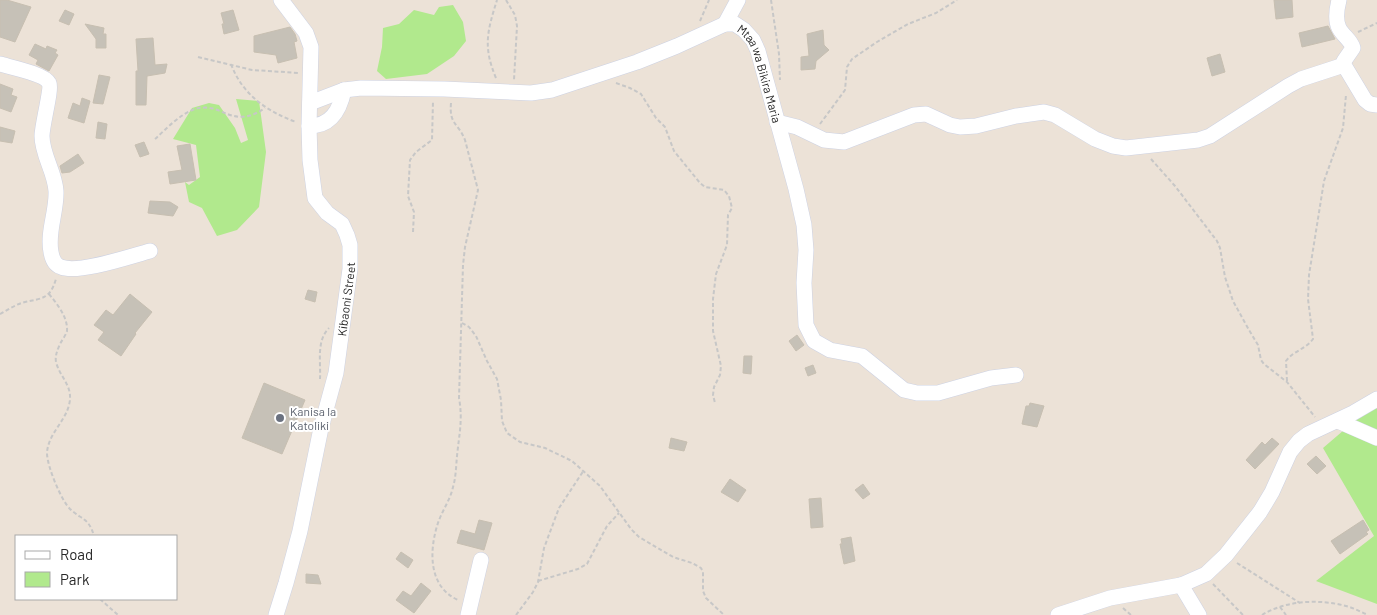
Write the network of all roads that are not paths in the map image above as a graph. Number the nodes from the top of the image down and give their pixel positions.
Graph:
1 (280, 0) edge
2 (738, 0) edge
3 (1339, 0) edge
4 (725, 24) junction
5 (0, 64) edge
6 (1346, 69) junction
7 (344, 90) junction
8 (310, 103) junction
9 (1377, 105) edge
10 (777, 122) junction
11 (309, 126) junction
12 (150, 250) dead end
13 (1016, 375) dead end
14 (1377, 399) edge
15 (1338, 420) junction
16 (1377, 438) edge
17 (481, 560) dead end
18 (1182, 585) junction
19 (470, 610) edge
20 (276, 615) edge
21 (1058, 615) edge
22 (1199, 615) edge

1 - 8 street, Kibaoni Street
2 - 4 street
3 - 6 street
4 - 7 street, Mtaa wa Bikira Maria
4 - 10 street, Mtaa wa Bikira Maria
5 - 12 street
6 - 9 street
6 - 10 street
7 - 8 street, Mtaa wa Bikira Maria
7 - 11 street
8 - 11 street, Kibaoni Street
10 - 13 street, Mtaa wa Bikira Maria
11 - 20 street, Kibaoni Street
14 - 15 street
15 - 16 street
15 - 18 street
17 - 19 street
18 - 21 street
18 - 22 street

